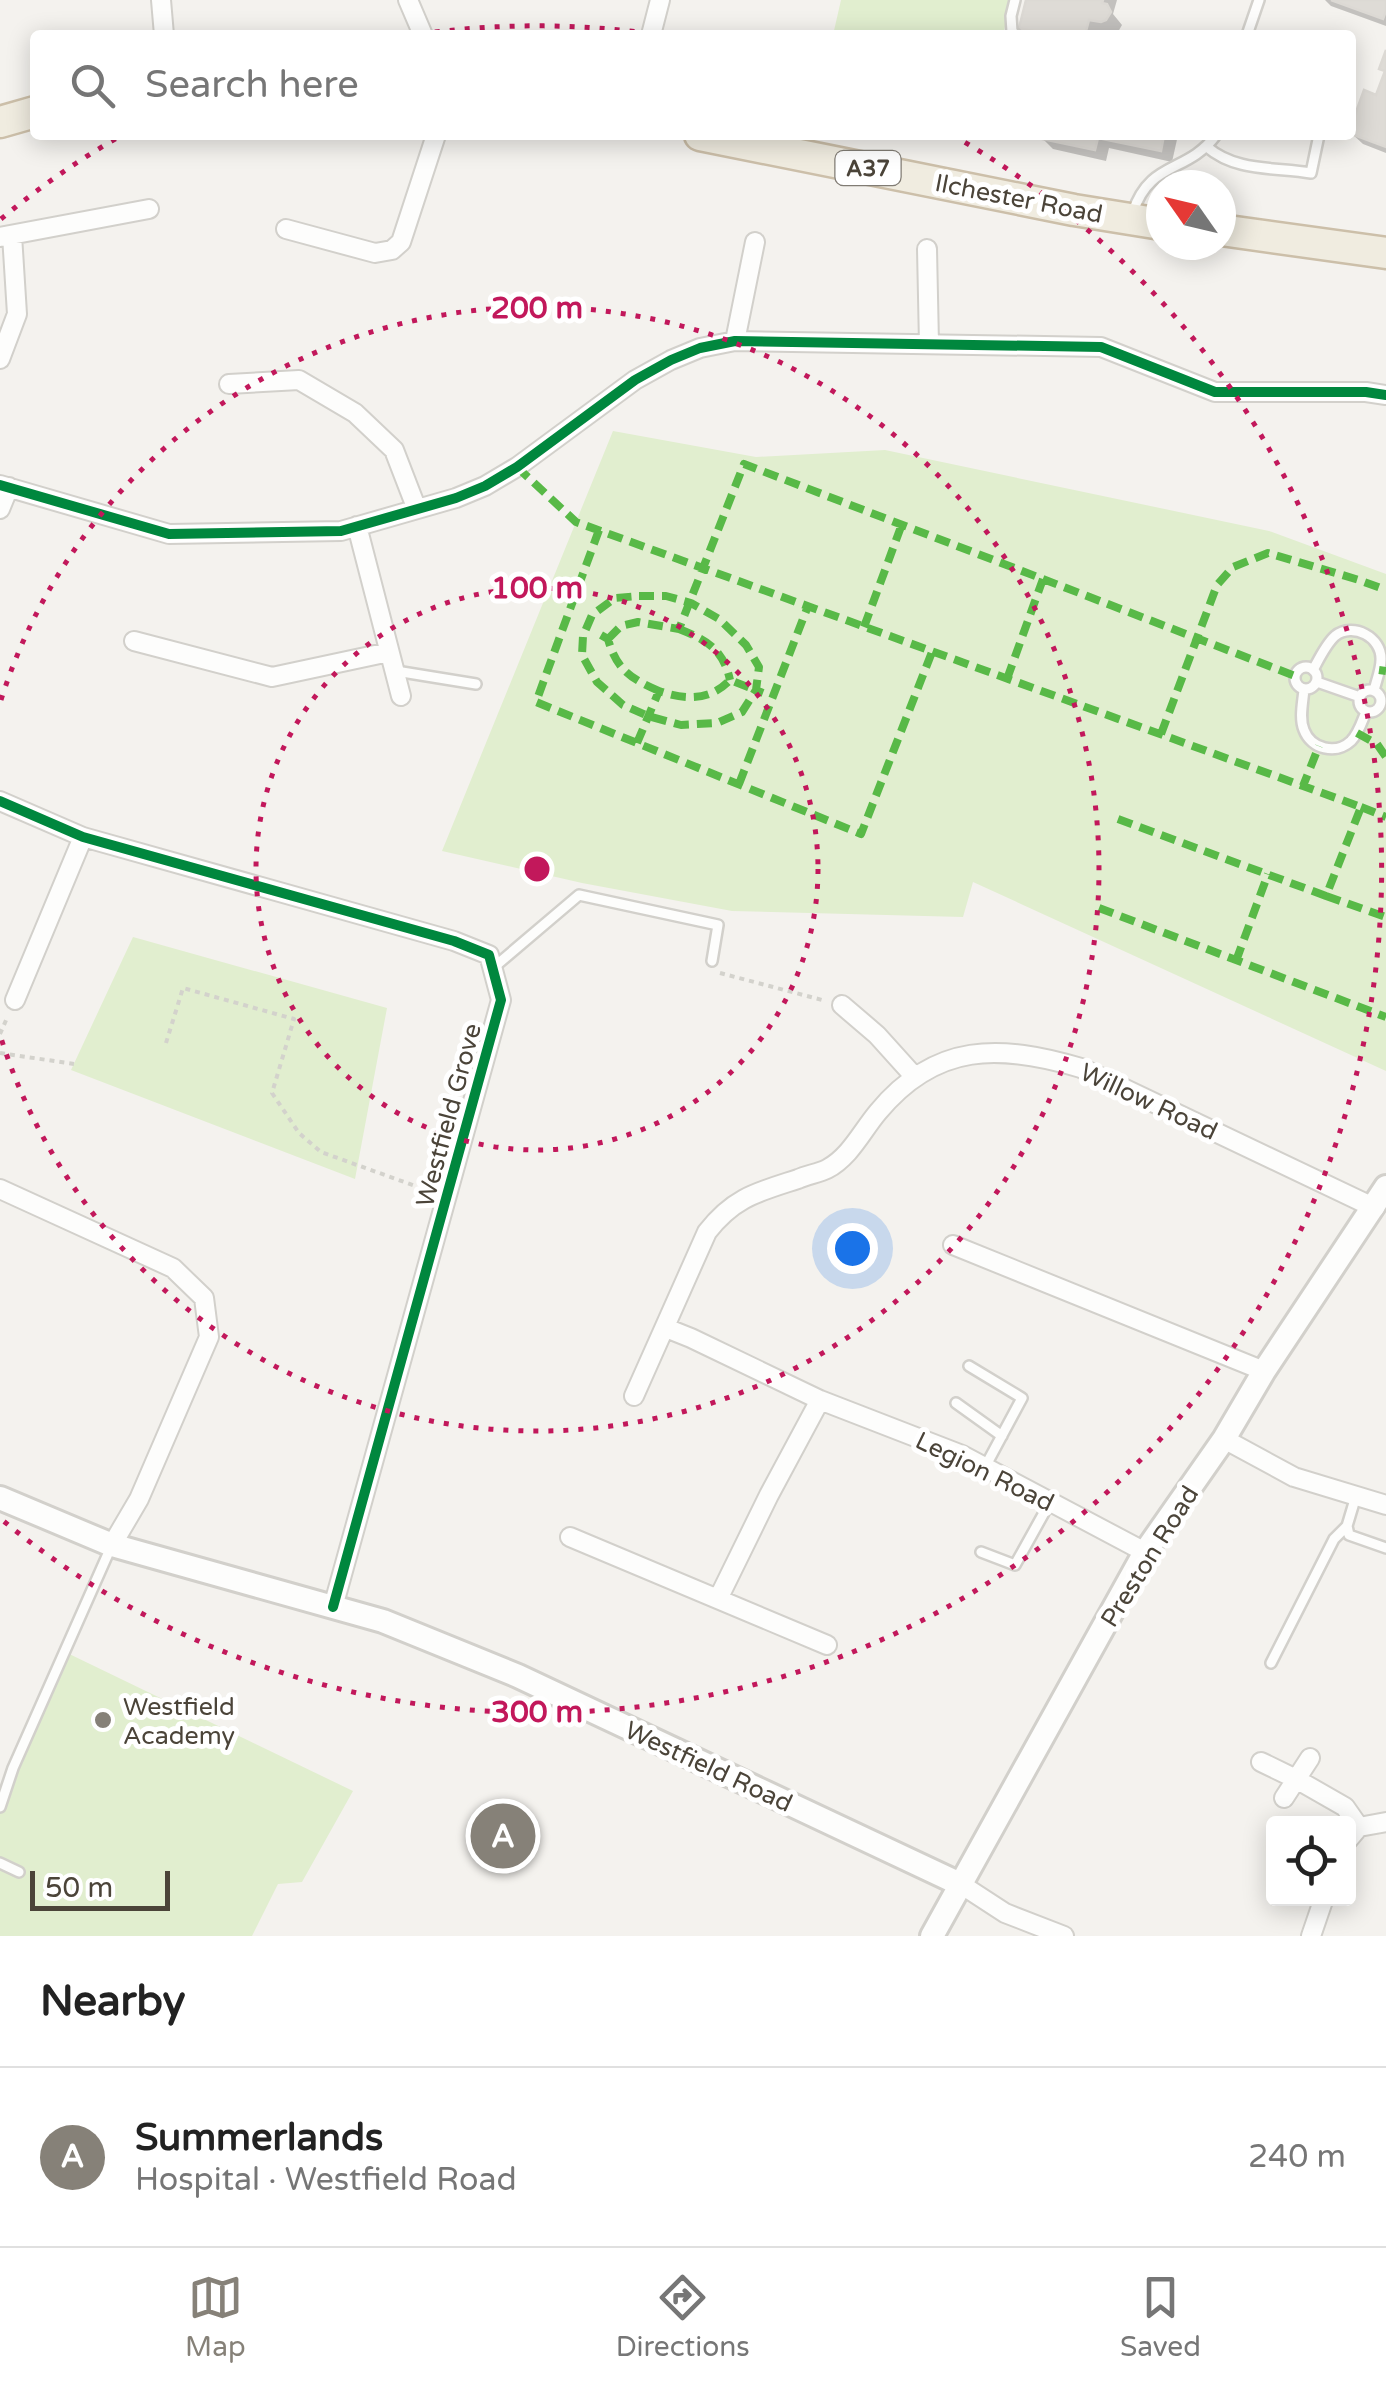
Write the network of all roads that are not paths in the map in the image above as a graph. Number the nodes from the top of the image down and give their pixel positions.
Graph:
1 (161, 0) edge
2 (408, 0) edge
3 (660, 0) edge
4 (1015, 0) edge
5 (1259, 0) edge
6 (164, 30) edge
7 (420, 30) edge
8 (651, 30) edge
9 (1012, 30) edge
10 (1249, 30) edge
11 (30, 113) edge
12 (0, 122) edge
13 (434, 140) edge
14 (725, 140) edge
15 (1212, 140) edge
16 (1318, 140) edge
17 (1206, 147) junction
18 (149, 209) dead end
19 (1130, 220) junction
20 (1146, 222) edge
21 (286, 230) dead end
22 (1236, 232) edge
23 (6, 236) edge
24 (755, 242) dead end
25 (927, 249) dead end
26 (1386, 253) edge
27 (735, 341) junction
28 (929, 344) junction
29 (0, 358) edge
30 (228, 384) dead end
31 (1386, 395) edge
32 (4, 486) edge
33 (416, 507) junction
34 (0, 510) edge
35 (357, 526) junction
36 (134, 641) dead end
37 (391, 661) junction
38 (1313, 670) junction
39 (1316, 682) junction
40 (476, 684) dead end
41 (1304, 689) junction
42 (1374, 691) junction
43 (401, 696) dead end
44 (1360, 697) junction
45 (1383, 706) edge
46 (1366, 712) junction
47 (0, 801) edge
48 (83, 836) junction
49 (712, 961) road end
50 (492, 968) junction
51 (15, 1000) dead end
52 (842, 1006) road end
53 (914, 1076) junction
54 (0, 1189) edge
55 (1380, 1198) edge
56 (953, 1245) dead end
57 (666, 1328) junction
58 (969, 1366) dead end
59 (1264, 1371) junction
60 (634, 1396) dead end
61 (820, 1400) junction
62 (956, 1403) dead end
63 (1002, 1436) junction
64 (1224, 1439) junction
65 (985, 1467) junction
66 (1356, 1496) junction
67 (0, 1498) edge
68 (1050, 1502) junction
69 (1386, 1505) edge
70 (1346, 1526) junction
71 (570, 1537) dead end
72 (112, 1545) junction
73 (1386, 1548) edge
74 (981, 1552) dead end
75 (1145, 1552) junction
76 (718, 1599) junction
77 (333, 1607) junction
78 (827, 1645) dead end
79 (1271, 1663) dead end
80 (1310, 1758) dead end
81 (1260, 1762) dead end
82 (1296, 1779) junction
83 (1284, 1798) dead end
84 (0, 1807) edge
85 (1348, 1816) edge
86 (1386, 1822) edge
87 (1356, 1832) edge
88 (0, 1864) edge
89 (19, 1872) dead end
90 (962, 1885) junction
91 (1321, 1906) edge
92 (932, 1936) edge
93 (1064, 1936) edge
94 (1311, 1936) edge

1 - 6 street
2 - 7 street
3 - 8 street
4 - 9 lane
5 - 10 lane
11 - 12 highway
13 - 21 street
14 - 19 highway, Ilchester Road / A37
15 - 17 lane
16 - 17 lane
17 - 19 lane
18 - 23 street
19 - 20 highway, Ilchester Road / A37
22 - 26 highway
23 - 29 street
24 - 27 street
25 - 28 street
27 - 28 street
27 - 33 street
28 - 31 street
30 - 33 street
32 - 34 street
32 - 35 street
33 - 35 street
35 - 37 street
36 - 37 street
37 - 40 lane
37 - 43 street
38 - 39 lane
38 - 41 lane
38 - 42 lane
39 - 41 lane
39 - 44 lane
41 - 46 lane
42 - 44 lane
42 - 45 lane
44 - 46 lane
45 - 46 lane
47 - 48 street
48 - 50 street
48 - 51 street
49 - 50 lane
50 - 77 street, Westfield Grove
52 - 53 street
53 - 55 street, Willow Road
53 - 57 street, Willow Road
54 - 72 street
55 - 59 street, Preston Road
56 - 59 street
57 - 60 street, Willow Road
57 - 61 street, Legion Road
58 - 63 lane
59 - 64 street, Preston Road
61 - 65 street, Legion Road
61 - 76 street
62 - 63 lane
63 - 65 lane
64 - 66 street
64 - 75 street, Preston Road
65 - 68 street, Legion Road
66 - 69 street
66 - 70 lane
67 - 72 street, Westfield Road
68 - 74 lane
68 - 75 street, Legion Road
70 - 73 lane
70 - 79 lane
71 - 76 street
72 - 77 street, Westfield Road
72 - 84 lane
75 - 90 street, Preston Road
76 - 78 street
77 - 90 street, Westfield Road
80 - 82 street
81 - 82 street
82 - 83 street
82 - 85 street
86 - 87 street
88 - 89 lane
90 - 92 street, Preston Road
90 - 93 street
91 - 94 street

